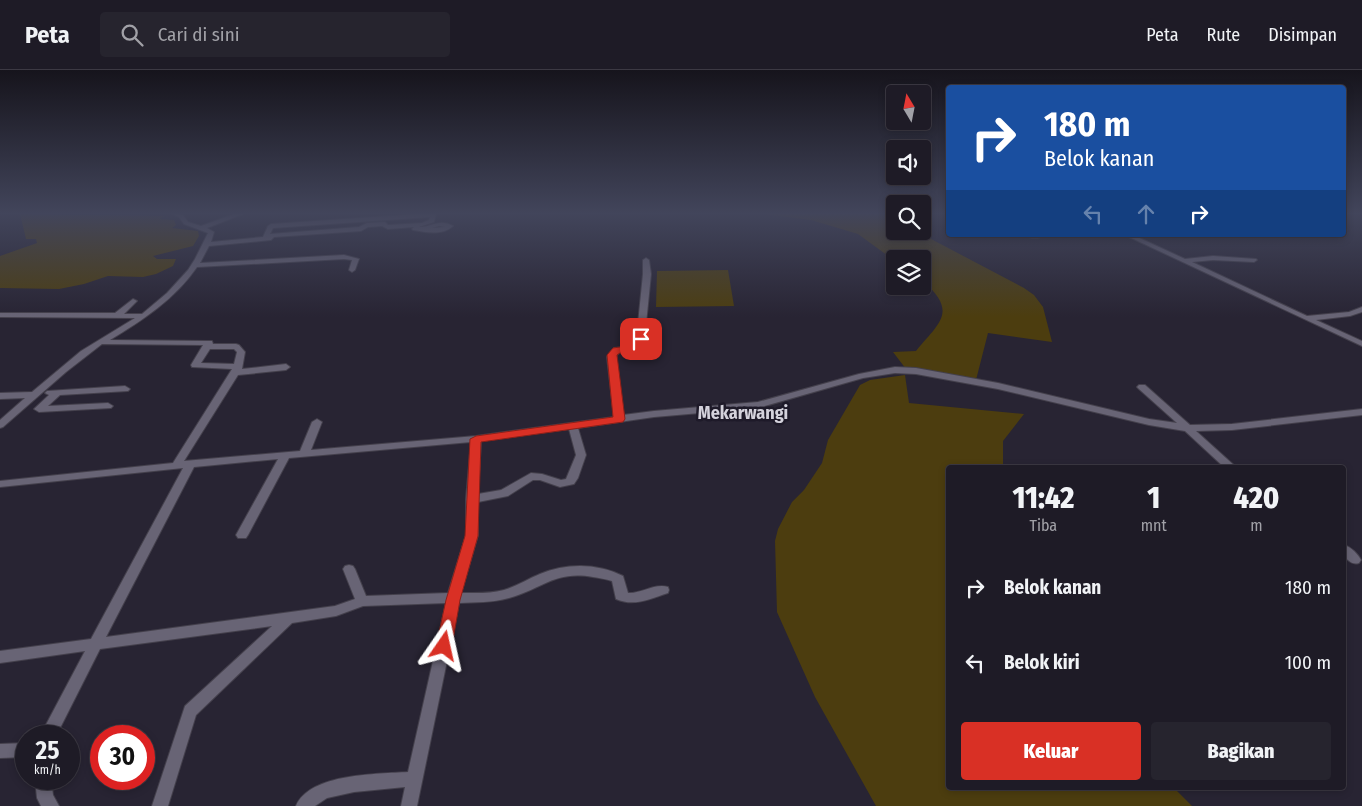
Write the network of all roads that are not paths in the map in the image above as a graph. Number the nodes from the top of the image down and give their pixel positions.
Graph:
1 (205, 248) edge
2 (1156, 248) edge
3 (646, 260) dead end
4 (1254, 260) dead end
5 (1183, 261) junction
6 (196, 265) junction
7 (352, 270) dead end
8 (134, 301) dead end
9 (1362, 309) edge
10 (0, 314) edge
11 (116, 316) junction
12 (143, 316) junction
13 (1306, 318) junction
14 (99, 342) junction
15 (1362, 344) edge
16 (209, 346) junction
17 (286, 367) dead end
18 (238, 370) junction
19 (1142, 387) dead end
20 (125, 389) dead end
21 (57, 393) junction
22 (36, 394) junction
23 (0, 396) edge
24 (108, 406) dead end
25 (1362, 412) edge
26 (0, 414) edge
27 (13, 414) junction
28 (619, 419) junction
29 (317, 422) dead end
30 (0, 425) edge
31 (573, 426) junction
32 (1186, 428) junction
33 (476, 439) junction
34 (304, 455) junction
35 (285, 457) junction
36 (190, 464) junction
37 (1229, 465) edge
38 (176, 466) junction
39 (0, 484) edge
40 (472, 500) junction
41 (242, 536) dead end
42 (1346, 551) edge
43 (1355, 560) dead end
44 (349, 569) dead end
45 (663, 590) dead end
46 (453, 600) junction
47 (362, 601) junction
48 (289, 618) junction
49 (96, 644) junction
50 (0, 657) edge
51 (54, 725) edge
52 (15, 750) edge
53 (0, 751) edge
54 (413, 780) junction
55 (44, 790) edge
56 (51, 806) edge
57 (160, 806) edge
58 (304, 806) edge
59 (409, 806) edge

1 - 6 street
2 - 5 street
3 - 28 street
4 - 5 street
5 - 13 street
6 - 7 street
6 - 12 street
8 - 11 street
9 - 13 street
10 - 11 street
11 - 12 street
12 - 14 street
13 - 15 street
14 - 16 street
14 - 22 street
16 - 18 street
16 - 18 street
17 - 18 street
18 - 38 street
19 - 32 street
20 - 21 street
21 - 22 street
21 - 24 street
22 - 23 street
22 - 27 street
25 - 32 street
26 - 27 street
27 - 30 street
28 - 31 street
28 - 32 street
29 - 34 street
31 - 33 street
31 - 40 street
32 - 37 street
33 - 34 street
33 - 40 street
34 - 35 street
35 - 36 street
35 - 41 street
36 - 38 street
36 - 49 street
38 - 39 street
40 - 46 street
42 - 43 street
44 - 47 street
45 - 46 street
46 - 47 street
46 - 54 street
47 - 48 street
48 - 49 street
48 - 57 street
49 - 50 street
49 - 51 street
52 - 53 street
54 - 58 street
54 - 59 street
55 - 56 street

